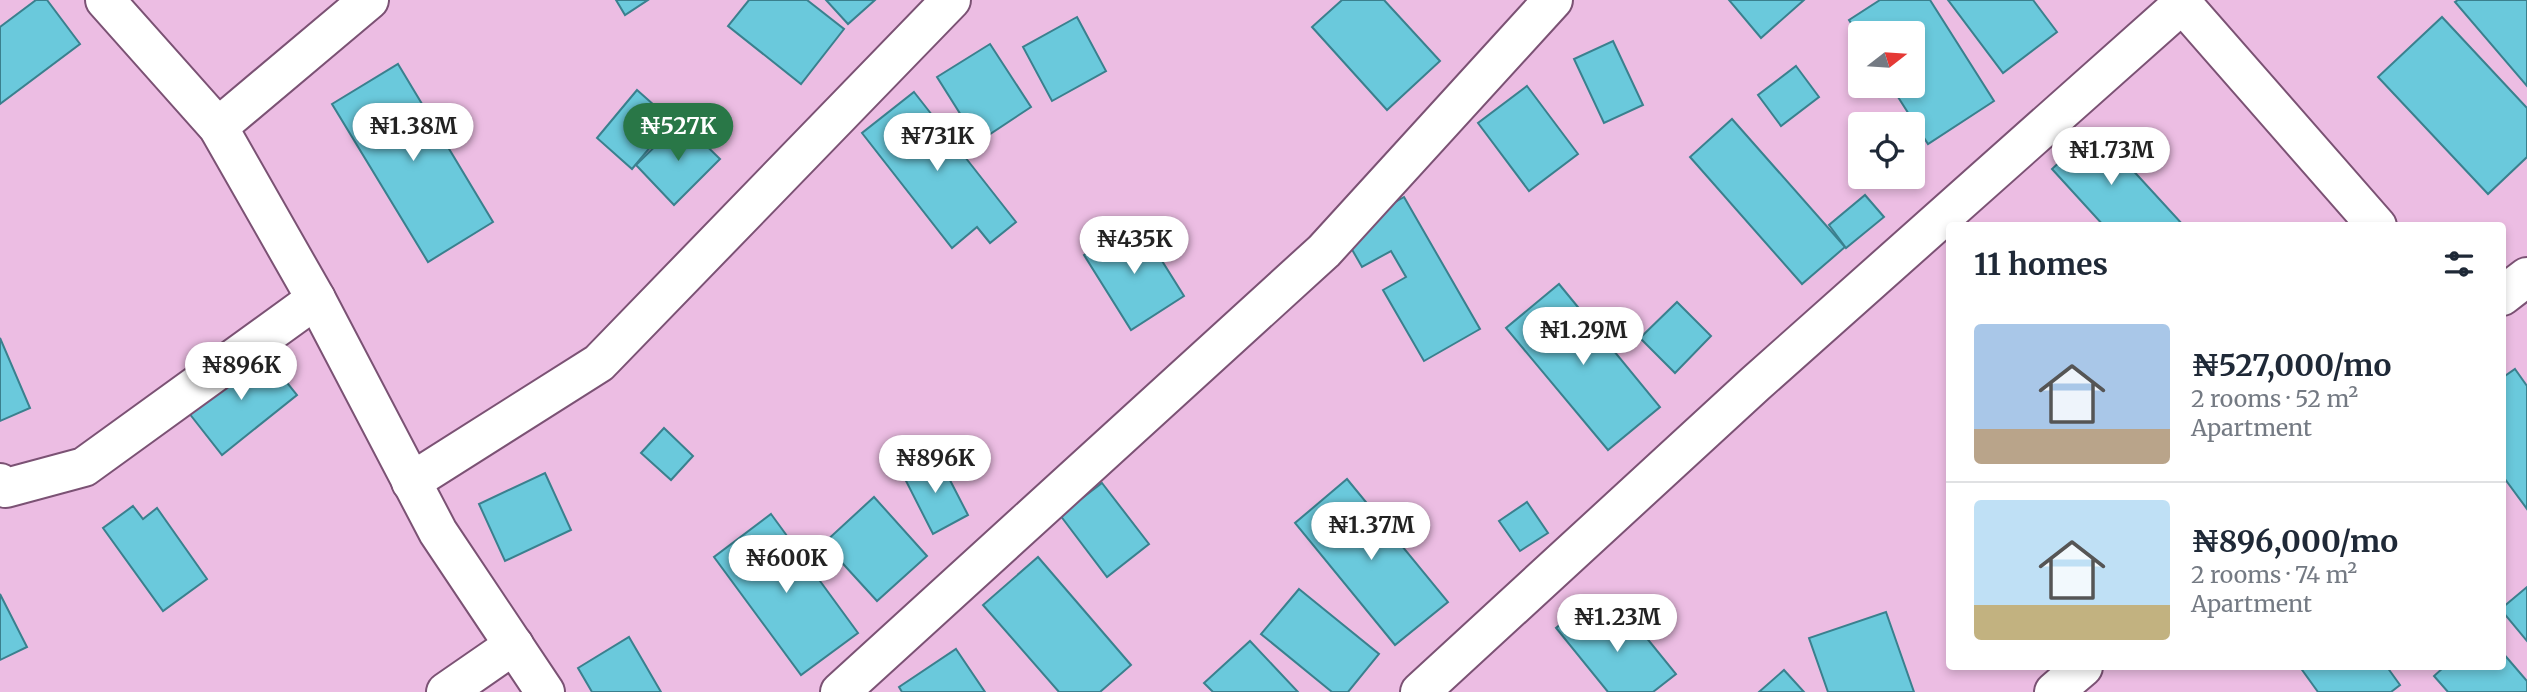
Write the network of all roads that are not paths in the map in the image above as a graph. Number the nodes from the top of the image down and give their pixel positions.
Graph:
1 (104, 0) edge
2 (369, 0) edge
3 (951, 0) edge
4 (1553, 0) edge
5 (2180, 2) edge
6 (218, 127) junction
7 (2373, 222) edge
8 (2527, 276) edge
9 (2506, 293) edge
10 (316, 299) junction
11 (411, 482) junction
12 (2, 490) edge
13 (514, 645) junction
14 (2080, 670) edge
15 (446, 692) edge
16 (545, 692) edge
17 (839, 692) edge
18 (1420, 692) edge
19 (2054, 692) edge

1 - 6 street
2 - 6 street
3 - 11 street
4 - 17 street
5 - 7 street
5 - 18 street
6 - 10 street
8 - 9 street
10 - 11 street
10 - 12 street
11 - 13 street
13 - 15 street
13 - 16 street
14 - 19 street

